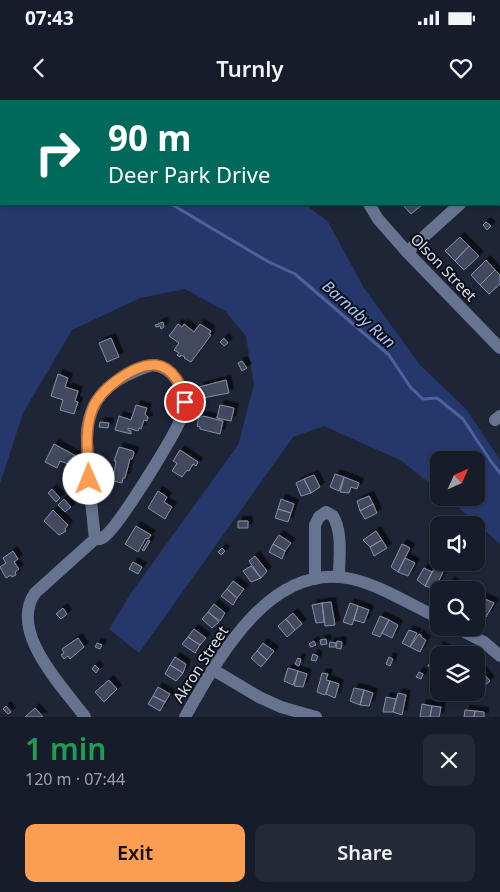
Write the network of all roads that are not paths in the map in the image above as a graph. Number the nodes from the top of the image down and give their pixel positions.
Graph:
1 (370, 205) edge
2 (459, 205) edge
3 (406, 252) junction
4 (500, 348) edge
5 (95, 539) junction
6 (339, 577) junction
7 (315, 579) junction
8 (430, 614) edge
9 (472, 636) edge
10 (500, 656) edge
11 (212, 669) junction
12 (85, 717) edge
13 (185, 717) edge
14 (316, 717) edge

1 - 3 street, Olson Street
2 - 3 street
3 - 4 street, Olson Street
5 - 5 street
5 - 12 street
6 - 7 street, Akron Street
6 - 7 street
6 - 8 street, Akron Street
7 - 11 street, Akron Street
9 - 10 street
11 - 13 street, Akron Street
11 - 14 street

